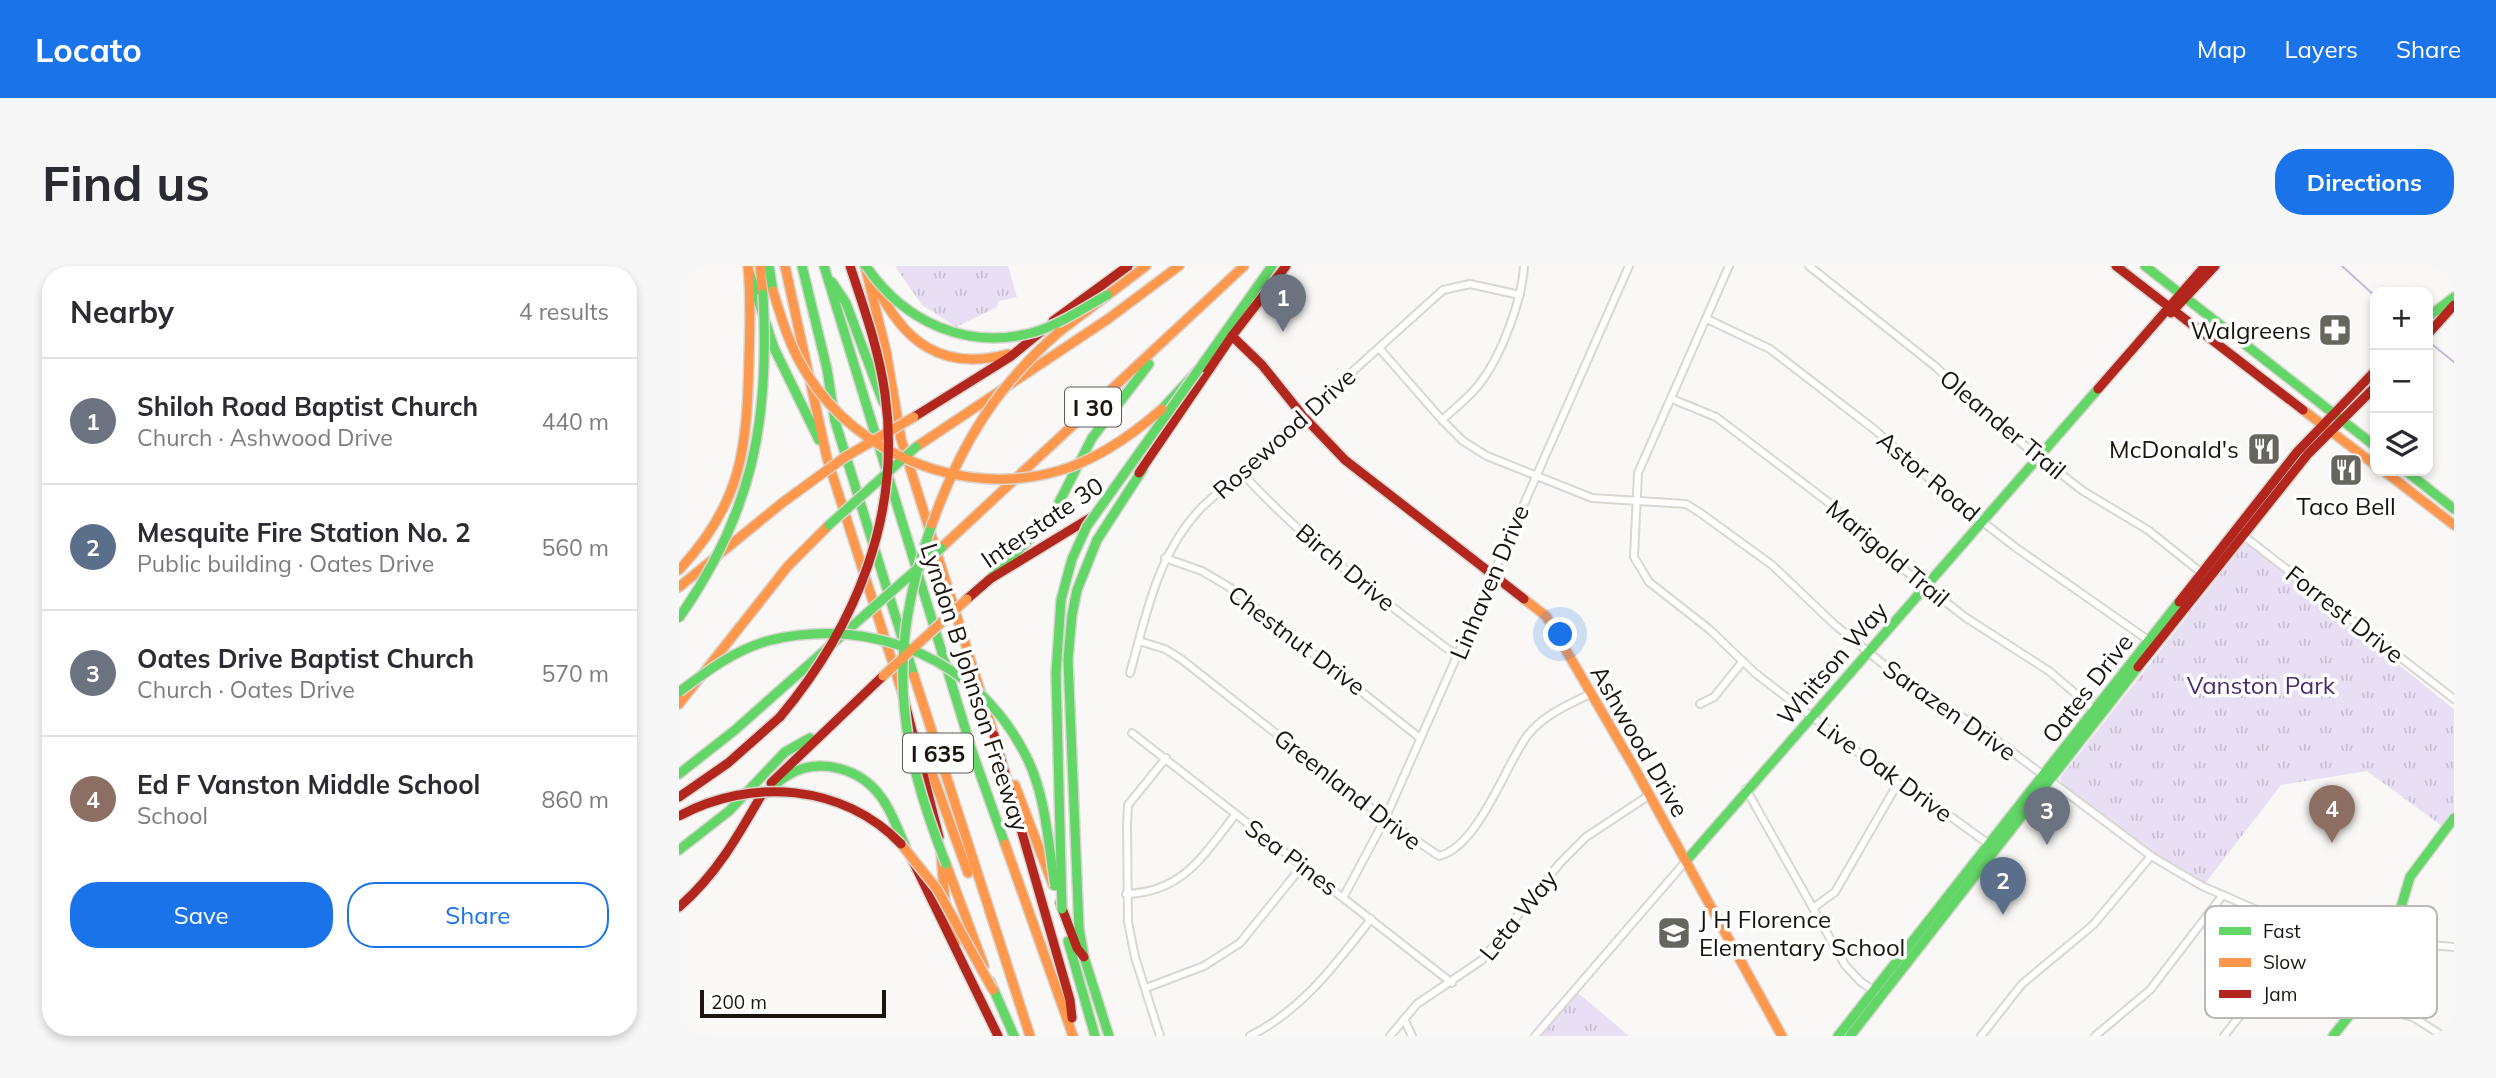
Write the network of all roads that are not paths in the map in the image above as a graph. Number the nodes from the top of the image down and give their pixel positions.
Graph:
1 (759, 266) edge
2 (769, 266) edge
3 (785, 266) edge
4 (802, 266) edge
5 (850, 266) edge
6 (866, 266) edge
7 (1128, 266) edge
8 (1146, 266) edge
9 (1179, 266) edge
10 (1244, 266) edge
11 (1272, 266) edge
12 (1286, 266) edge
13 (1524, 266) edge
14 (1629, 266) edge
15 (1730, 266) edge
16 (1809, 266) edge
17 (2116, 266) edge
18 (2145, 266) edge
19 (2205, 266) edge
20 (2215, 266) edge
21 (749, 269) edge
22 (825, 269) edge
23 (768, 292) junction
24 (1107, 295) junction
25 (1520, 295) junction
26 (2183, 296) junction
27 (2454, 297) edge
28 (2454, 305) edge
29 (2171, 309) junction
30 (2433, 312) edge
31 (1707, 319) junction
32 (2433, 329) edge
33 (1174, 333) junction
34 (1232, 336) junction
35 (1023, 348) junction
36 (1379, 348) junction
37 (1199, 369) junction
38 (2370, 376) edge
39 (2370, 392) edge
40 (1672, 399) junction
41 (2333, 414) junction
42 (1303, 416) junction
43 (1442, 420) junction
44 (2342, 420) junction
45 (2321, 425) junction
46 (2331, 432) junction
47 (901, 439) junction
48 (2370, 442) edge
49 (2039, 457) junction
50 (827, 458) junction
51 (2370, 461) edge
52 (1143, 468) junction
53 (1241, 472) junction
54 (2390, 476) edge
55 (2412, 476) edge
56 (1534, 477) junction
57 (1636, 501) junction
58 (2454, 509) edge
59 (1981, 520) junction
60 (2454, 525) edge
61 (2239, 532) junction
62 (1165, 558) junction
63 (679, 569) edge
64 (1494, 573) junction
65 (2206, 576) junction
66 (990, 579) junction
67 (688, 580) junction
68 (1926, 585) junction
69 (679, 587) edge
70 (679, 596) edge
71 (679, 618) edge
72 (1139, 641) junction
73 (2151, 643) junction
74 (1867, 650) junction
75 (1457, 656) junction
76 (1743, 661) junction
77 (1130, 673) dead end
78 (679, 692) edge
79 (1590, 694) junction
80 (2454, 699) edge
81 (679, 704) edge
82 (1700, 704) dead end
83 (907, 708) junction
84 (2097, 712) junction
85 (1811, 716) junction
86 (823, 732) junction
87 (1132, 733) dead end
88 (1420, 738) junction
89 (998, 750) junction
90 (1166, 758) junction
91 (679, 774) edge
92 (2047, 778) junction
93 (1898, 783) junction
94 (1747, 789) junction
95 (1649, 796) junction
96 (679, 797) edge
97 (760, 797) junction
98 (1236, 814) junction
99 (679, 816) edge
100 (2454, 818) edge
101 (1385, 819) junction
102 (1988, 844) junction
103 (679, 850) edge
104 (1996, 850) junction
105 (2151, 856) junction
106 (1686, 861) junction
107 (1303, 865) junction
108 (1126, 894) junction
109 (1344, 896) junction
110 (2221, 896) junction
111 (985, 904) junction
112 (2213, 906) edge
113 (2250, 906) edge
114 (2401, 906) edge
115 (679, 907) edge
116 (1813, 908) junction
117 (1061, 909) junction
118 (2205, 917) edge
119 (1371, 919) junction
120 (955, 944) junction
121 (1084, 957) junction
122 (1452, 983) junction
123 (1146, 988) junction
124 (993, 990) junction
125 (1877, 993) junction
126 (2238, 1018) edge
127 (2349, 1018) edge
128 (2415, 1018) edge
129 (1404, 1019) junction
130 (1853, 1032) edge
131 (1073, 1035) edge
132 (998, 1036) edge
133 (1014, 1036) edge
134 (1030, 1036) edge
135 (1095, 1036) edge
136 (1109, 1036) edge
137 (1160, 1036) edge
138 (1250, 1036) edge
139 (1390, 1036) edge
140 (1412, 1036) edge
141 (1535, 1036) edge
142 (1781, 1036) edge
143 (1838, 1036) edge
144 (1981, 1036) edge
145 (2095, 1036) edge
146 (2224, 1036) edge
147 (2333, 1036) edge
148 (2442, 1036) edge

1 - 23 main road
2 - 23 main road
3 - 50 main road
4 - 111 main road, I 635
5 - 96 main road, bridge
6 - 24 main road, bridge
6 - 35 main road
6 - 47 main road
7 - 35 main road
8 - 24 main road
9 - 81 main road, I 30, bridge
10 - 33 main road, I 30
11 - 37 main road
12 - 34 main road, Interstate 30
13 - 25 street
14 - 56 street, Linhaven Drive
15 - 31 street, Live Oak Drive
16 - 49 street, Oleander Trail
17 - 29 main road
18 - 26 main road
19 - 26 main road
20 - 26 main road
21 - 50 main road
21 - 63 main road
22 - 47 main road
22 - 131 main road, Lyndon B Johnson Freeway / I 635
23 - 37 main road, bridge
23 - 71 main road, bridge
24 - 124 main road, bridge
25 - 36 street, Rosewood Drive
25 - 43 street
26 - 29 main road
26 - 41 main road
27 - 30 main road
28 - 32 main road
29 - 45 main road
29 - 49 main road, Whitson Way
31 - 40 street, Live Oak Drive
31 - 59 street, Astor Road
33 - 66 main road
33 - 91 main road, I 30, bridge
34 - 42 main road, Ashwood Drive
34 - 52 main road, Interstate 30
35 - 67 main road, bridge
36 - 42 street, Rosewood Drive
36 - 43 street, Sarazen Drive
37 - 117 main road, bridge
38 - 41 main road, Oates Drive
39 - 44 main road, Oates Drive
40 - 57 street, Live Oak Drive
40 - 68 street, Marigold Trail
41 - 44 main road
41 - 45 main road, Oates Drive
42 - 53 street, Rosewood Drive
42 - 64 main road, Ashwood Drive
43 - 56 street, Sarazen Drive
44 - 46 main road, Oates Drive
44 - 48 main road
45 - 46 main road
45 - 61 main road, Oates Drive
46 - 51 main road
46 - 61 main road, Oates Drive
47 - 89 main road
49 - 59 main road, Whitson Way
49 - 65 street, Oleander Trail
50 - 83 main road
52 - 66 main road, Interstate 30
52 - 121 main road
53 - 62 street, Rosewood Drive
53 - 75 street, Birch Drive
54 - 60 main road
55 - 58 main road
56 - 57 street, Sarazen Drive
56 - 64 street, Linhaven Drive
57 - 74 street, Sarazen Drive
57 - 76 street, Live Oak Drive
59 - 68 main road, Whitson Way
59 - 73 street, Astor Road
61 - 65 main road, Oates Drive
61 - 80 street, Forrest Drive
62 - 72 street, Rosewood Drive
62 - 88 street, Chestnut Drive
64 - 75 street, Linhaven Drive
64 - 79 main road, Ashwood Drive
65 - 73 main road, Oates Drive
66 - 86 main road, Interstate 30, bridge
67 - 69 main road
67 - 70 main road
68 - 74 main road, Whitson Way
68 - 84 street, Marigold Trail
72 - 77 street, Rosewood Drive
72 - 101 street, Greenland Drive
73 - 84 main road, Oates Drive
74 - 85 main road, Whitson Way
74 - 92 street, Sarazen Drive
75 - 88 street, Linhaven Drive
76 - 82 street
76 - 85 street, Live Oak Drive
78 - 117 main road, bridge
79 - 95 main road, Ashwood Drive
79 - 101 street, Greenland Drive
83 - 111 main road
83 - 120 main road
84 - 92 main road, Oates Drive
85 - 93 street, Live Oak Drive
85 - 94 main road, Whitson Way
86 - 97 main road, Interstate 30
86 - 103 main road
87 - 90 street, Sea Pines
88 - 101 street, Linhaven Drive
89 - 121 main road
89 - 131 main road
90 - 98 street, Sea Pines
90 - 108 street
92 - 102 main road, Oates Drive
92 - 104 main road, Oates Drive
92 - 105 street, Sarazen Drive
93 - 102 street, Live Oak Drive
93 - 116 street
94 - 106 main road, Whitson Way
94 - 116 street
95 - 106 main road, Ashwood Drive
95 - 122 street, Leta Way
97 - 115 main road, Interstate 30
97 - 120 main road
98 - 107 street, Sea Pines
98 - 108 street
99 - 124 main road, bridge
100 - 114 main road
101 - 109 street, Linhaven Drive
102 - 104 street, Live Oak Drive
102 - 125 main road, Oates Drive
104 - 125 main road, Oates Drive
105 - 110 street, Sarazen Drive
105 - 144 street
106 - 141 street, Whitson Way
106 - 142 main road, Ashwood Drive
107 - 109 street, Sea Pines
107 - 123 street
108 - 123 street
109 - 119 street, Sea Pines
110 - 112 street
110 - 113 street, Sarazen Drive
111 - 134 main road, I 635
116 - 125 street
117 - 135 main road
118 - 145 street
119 - 122 street, Sea Pines
119 - 138 street
120 - 132 main road
121 - 136 main road
122 - 129 street, Leta Way
123 - 137 street
124 - 133 main road
125 - 130 main road, Oates Drive
126 - 146 street
127 - 147 main road
128 - 148 street
129 - 139 street, Leta Way
129 - 140 street
130 - 143 main road, Oates Drive

